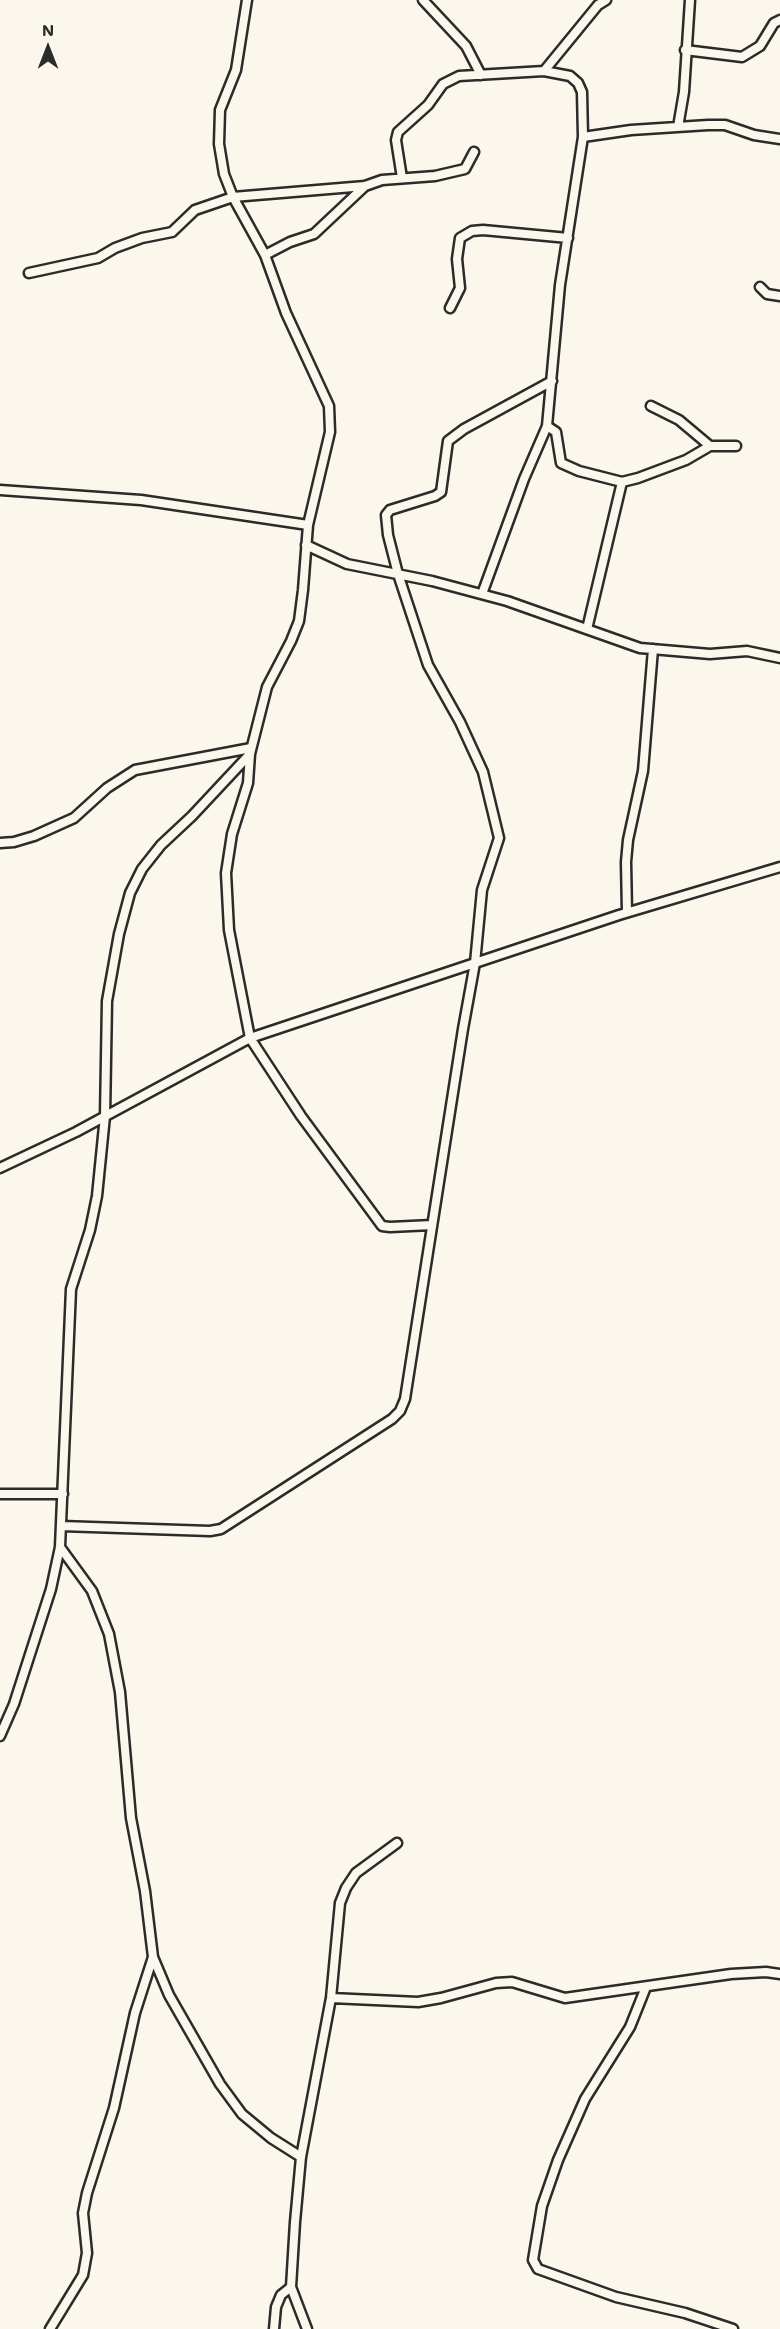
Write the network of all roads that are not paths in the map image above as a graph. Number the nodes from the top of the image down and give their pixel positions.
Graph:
1 (247, 0) edge
2 (423, 0) edge
3 (606, 0) edge
4 (690, 0) edge
5 (780, 20) edge
6 (685, 50) junction
7 (544, 71) junction
8 (481, 75) junction
9 (678, 126) junction
10 (584, 137) junction
11 (780, 139) edge
12 (474, 152) dead end
13 (402, 178) junction
14 (365, 186) junction
15 (233, 197) junction
16 (568, 238) junction
17 (265, 255) junction
18 (29, 273) dead end
19 (760, 287) dead end
20 (780, 296) edge
21 (450, 308) dead end
22 (552, 381) junction
23 (651, 406) dead end
24 (547, 426) junction
25 (710, 446) junction
26 (736, 446) dead end
27 (622, 482) junction
28 (0, 490) edge
29 (308, 525) junction
30 (306, 545) junction
31 (398, 574) junction
32 (482, 594) junction
33 (587, 629) junction
34 (653, 650) junction
35 (780, 658) edge
36 (251, 751) junction
37 (0, 843) edge
38 (780, 867) edge
39 (627, 912) junction
40 (475, 963) junction
41 (250, 1038) junction
42 (105, 1116) junction
43 (2, 1165) edge
44 (432, 1225) junction
45 (0, 1494) edge
46 (63, 1494) junction
47 (61, 1526) junction
48 (60, 1547) junction
49 (0, 1736) edge
50 (397, 1843) dead end
51 (153, 1957) junction
52 (780, 1974) edge
53 (646, 1987) junction
54 (331, 1998) junction
55 (301, 2157) junction
56 (291, 2287) junction
57 (50, 2329) edge
58 (274, 2329) edge
59 (307, 2329) edge
60 (733, 2329) edge

1 - 15 street
2 - 8 street
3 - 7 street
4 - 6 street
5 - 6 street
6 - 9 street
7 - 8 street
7 - 10 street
8 - 13 street
9 - 10 street
9 - 11 street
10 - 16 street
12 - 13 street
13 - 14 street
14 - 15 street
14 - 17 street
15 - 17 street
15 - 18 street
16 - 21 street
16 - 22 street
17 - 29 street
19 - 20 street
22 - 24 street
22 - 31 street
23 - 25 street
24 - 27 street
24 - 32 street
25 - 26 street
25 - 27 street
27 - 33 street
28 - 29 street
29 - 30 street
30 - 31 street
30 - 36 street
31 - 32 street
31 - 40 street
32 - 33 street
33 - 34 street
34 - 35 street
34 - 39 street
36 - 37 street
36 - 41 street
36 - 42 street
38 - 39 street
39 - 40 street
40 - 41 street
40 - 44 street
41 - 42 street
41 - 44 street
42 - 43 street
42 - 46 street
44 - 47 street
45 - 46 street
46 - 47 street
47 - 48 street
48 - 49 street
48 - 51 street
50 - 54 street
51 - 55 street
51 - 57 street
52 - 53 street
53 - 54 street
53 - 60 street
54 - 55 street
55 - 56 street
56 - 58 street
56 - 59 street

